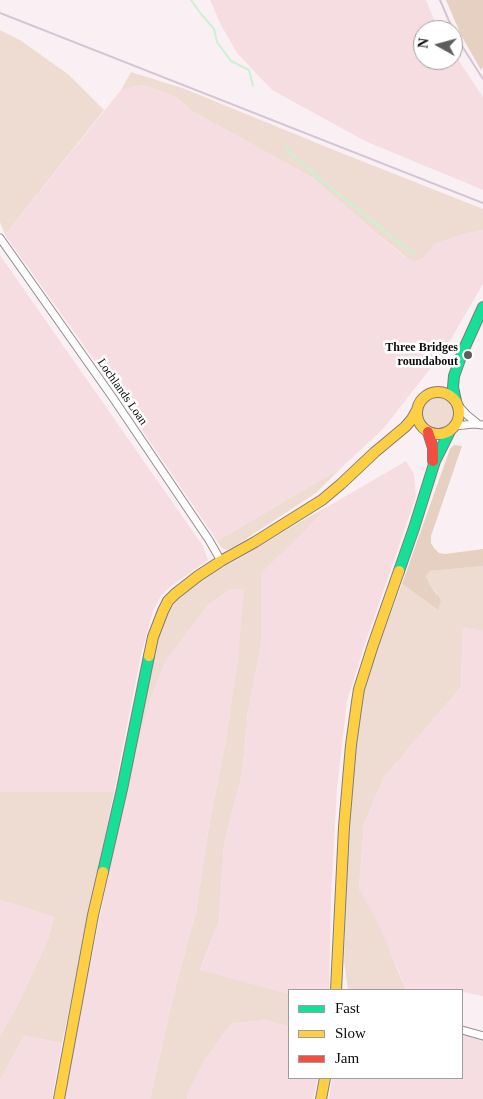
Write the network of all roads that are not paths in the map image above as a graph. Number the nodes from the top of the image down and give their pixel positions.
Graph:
1 (0, 238) edge
2 (483, 307) edge
3 (456, 371) junction
4 (437, 392) junction
5 (457, 403) junction
6 (417, 410) junction
7 (481, 424) edge
8 (453, 428) junction
9 (426, 431) junction
10 (390, 439) junction
11 (432, 469) junction
12 (221, 561) junction
13 (336, 989) edge
14 (463, 1030) edge
15 (483, 1036) edge
16 (325, 1079) edge
17 (59, 1099) edge
18 (321, 1099) edge

1 - 12 street, Lochlands Loan
2 - 3 main road
3 - 4 main road
3 - 5 main road
4 - 5 main road
4 - 6 main road
5 - 7 street
5 - 8 main road
6 - 9 main road
6 - 10 main road
7 - 8 street
8 - 9 main road
8 - 11 main road
9 - 10 main road
9 - 11 main road
10 - 12 main road
11 - 13 main road
12 - 17 main road
14 - 15 street
16 - 18 main road

